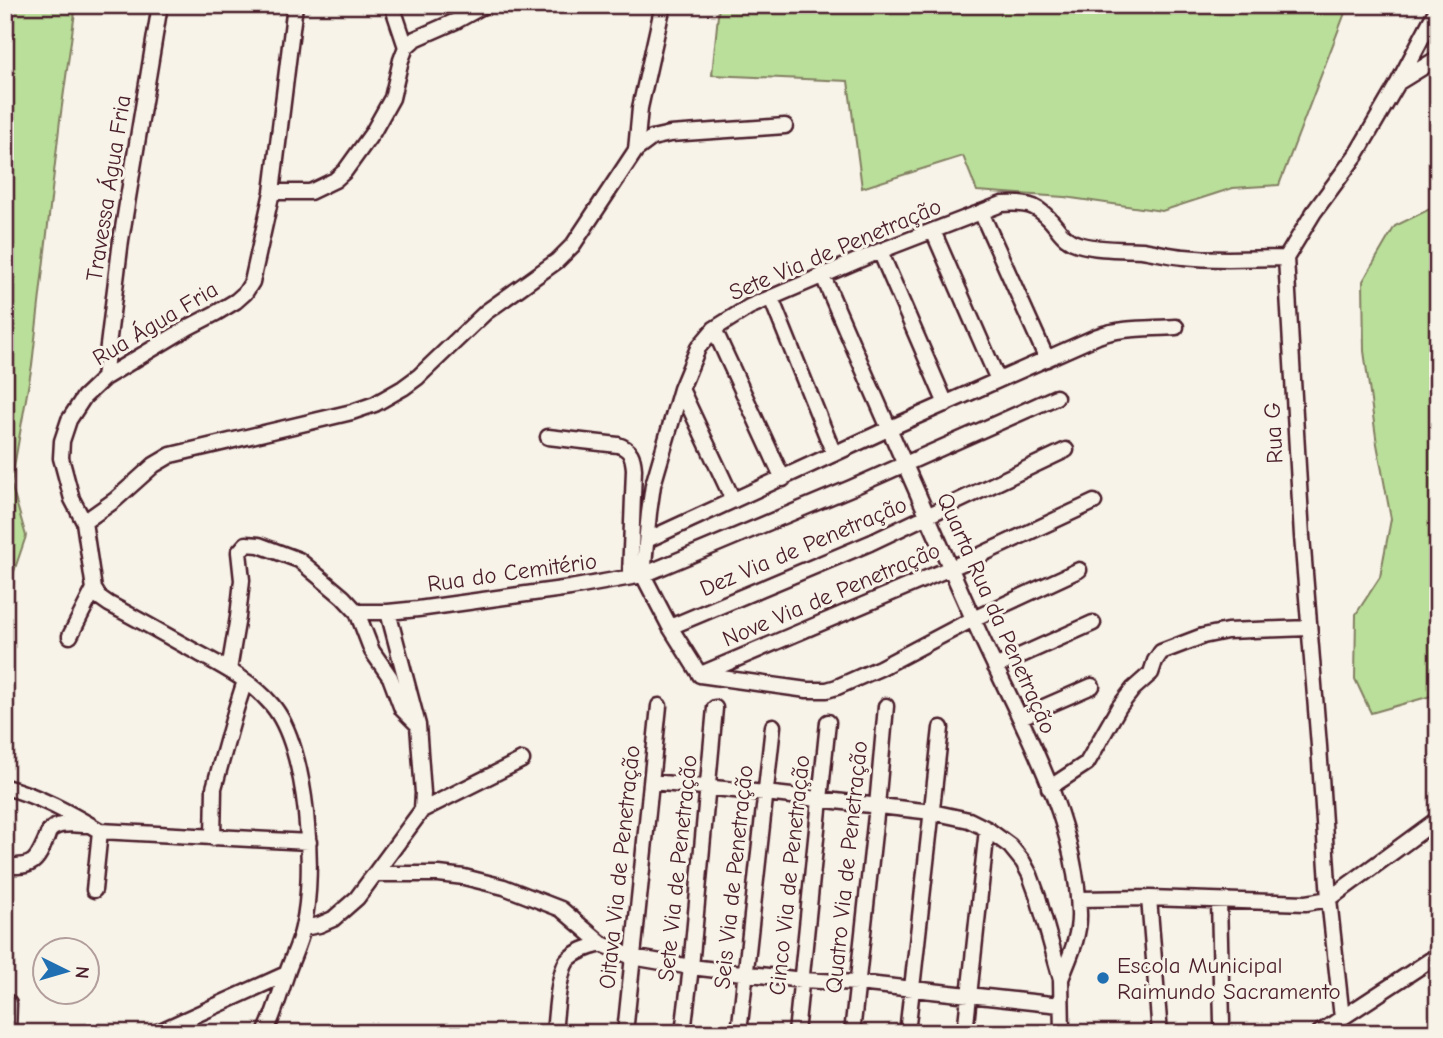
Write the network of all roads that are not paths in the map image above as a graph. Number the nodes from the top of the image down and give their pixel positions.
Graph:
1 (160, 5) edge
2 (295, 5) edge
3 (392, 5) edge
4 (485, 5) edge
5 (663, 5) edge
6 (1438, 7) edge
7 (406, 47) junction
8 (1438, 58) edge
9 (1398, 83) junction
10 (785, 126) dead end
11 (636, 150) junction
12 (272, 192) junction
13 (981, 212) junction
14 (933, 231) junction
15 (880, 251) junction
16 (1286, 258) junction
17 (823, 276) junction
18 (771, 298) junction
19 (1176, 327) dead end
20 (714, 329) junction
21 (1047, 359) junction
22 (104, 378) junction
23 (998, 380) junction
24 (681, 389) junction
25 (1056, 397) dead end
26 (946, 404) junction
27 (888, 429) junction
28 (548, 437) dead end
29 (1066, 450) dead end
30 (834, 454) junction
31 (906, 464) junction
32 (783, 479) junction
33 (733, 500) junction
34 (1094, 502) dead end
35 (928, 517) junction
36 (84, 522) junction
37 (648, 540) junction
38 (951, 567) junction
39 (1079, 570) dead end
40 (637, 576) junction
41 (94, 589) junction
42 (357, 612) junction
43 (388, 612) junction
44 (973, 619) junction
45 (1093, 623) dead end
46 (670, 627) junction
47 (1309, 628) junction
48 (70, 636) dead end
49 (995, 667) junction
50 (229, 670) junction
51 (700, 675) junction
52 (245, 681) junction
53 (1091, 686) dead end
54 (659, 706) dead end
55 (886, 706) dead end
56 (715, 708) dead end
57 (1021, 717) junction
58 (828, 722) dead end
59 (418, 725) junction
60 (773, 726) dead end
61 (940, 728) dead end
62 (522, 760) dead end
63 (652, 782) junction
64 (5, 787) edge
65 (708, 788) junction
66 (1049, 788) junction
67 (765, 793) junction
68 (819, 799) junction
69 (877, 806) junction
70 (422, 810) junction
71 (932, 812) junction
72 (1438, 819) edge
73 (95, 828) junction
74 (986, 829) junction
75 (213, 838) junction
76 (309, 842) junction
77 (5, 866) edge
78 (374, 874) junction
79 (94, 890) dead end
80 (1149, 898) junction
81 (1078, 899) junction
82 (1329, 899) junction
83 (1219, 901) junction
84 (303, 928) junction
85 (602, 944) junction
86 (1438, 955) edge
87 (632, 957) junction
88 (691, 967) junction
89 (745, 973) junction
90 (286, 974) junction
91 (802, 979) junction
92 (1060, 979) junction
93 (858, 983) junction
94 (913, 990) junction
95 (969, 995) junction
96 (9, 1003) dead end
97 (1060, 1005) junction
98 (195, 1015) junction
99 (1342, 1018) junction
100 (1222, 1022) dead end
101 (8, 1033) edge
102 (156, 1033) edge
103 (194, 1033) edge
104 (265, 1033) edge
105 (554, 1033) edge
106 (625, 1033) edge
107 (683, 1033) edge
108 (739, 1033) edge
109 (796, 1033) edge
110 (852, 1033) edge
111 (907, 1033) edge
112 (964, 1033) edge
113 (1062, 1033) edge
114 (1160, 1033) edge
115 (1319, 1033) edge

1 - 22 street, Travessa Água Fria
2 - 12 street, Rua Água Fria
3 - 7 street
4 - 7 street
5 - 11 street
6 - 9 street
7 - 12 street
8 - 9 street
9 - 16 street
10 - 11 street
11 - 36 street
12 - 22 street, Rua Água Fria
13 - 14 street, Sete Via de Penetração
13 - 16 street, Sete Via de Penetração
13 - 21 street
14 - 15 street, Sete Via de Penetração
14 - 23 street
15 - 17 street, Sete Via de Penetração
15 - 26 street
16 - 47 street, Rua G
17 - 18 street, Sete Via de Penetração
17 - 27 street, Quarta Rua da Penetração
18 - 20 street, Sete Via de Penetração
18 - 30 street
19 - 21 street
20 - 24 street, Sete Via de Penetração
20 - 32 street
21 - 23 street
22 - 36 street, Rua Água Fria
23 - 26 street
24 - 33 street
24 - 37 street, Sete Via de Penetração
25 - 31 street, Rua do Cemitério
26 - 27 street
27 - 30 street
27 - 31 street, Quarta Rua da Penetração
28 - 40 street
29 - 35 street, Dez Via de Penetração
30 - 32 street
31 - 35 street, Quarta Rua da Penetração
31 - 40 street, Rua do Cemitério
32 - 33 street
33 - 37 street
34 - 38 street, Nove Via de Penetração
35 - 38 street, Quarta Rua da Penetração
35 - 46 street, Dez Via de Penetração
36 - 41 street, Rua Água Fria
37 - 40 street, Sete Via de Penetração
38 - 44 street, Quarta Rua da Penetração
38 - 51 street, Nove Via de Penetração
39 - 44 street
40 - 43 street, Rua do Cemitério
40 - 46 street
41 - 48 street
41 - 50 street
42 - 43 street, Rua do Cemitério
42 - 50 street
42 - 59 street
43 - 59 street
44 - 49 street, Quarta Rua da Penetração
44 - 51 street
45 - 49 street
46 - 51 street
47 - 66 street
47 - 82 street, Rua G
49 - 57 street, Quarta Rua da Penetração
50 - 52 street
52 - 75 street
52 - 76 street
53 - 57 street
54 - 63 street, Oitava Via de Penetração
55 - 69 street, Quatro Via de Penetração
56 - 65 street, Sete Via de Penetração
57 - 66 street, Quarta Rua da Penetração
58 - 68 street, Cinco Via de Penetração
59 - 70 street
60 - 67 street, Seis Via de Penetração
61 - 71 street
62 - 70 street
63 - 65 street
63 - 87 street, Oitava Via de Penetração
64 - 73 street
65 - 67 street
65 - 88 street, Sete Via de Penetração
66 - 81 street, Quarta Rua da Penetração
67 - 68 street
67 - 89 street, Seis Via de Penetração
68 - 69 street
68 - 91 street, Cinco Via de Penetração
69 - 71 street
69 - 93 street, Quatro Via de Penetração
70 - 78 street
71 - 74 street
71 - 94 street
72 - 82 street
73 - 75 street
73 - 77 street
73 - 79 street
74 - 92 street
74 - 95 street
75 - 76 street
76 - 84 street
78 - 84 street
78 - 85 street
80 - 81 street
80 - 83 street
80 - 114 street
81 - 92 street, Quarta Rua da Penetração
82 - 83 street
82 - 99 street, Rua G
83 - 100 street
84 - 90 street
85 - 87 street
85 - 105 street
86 - 99 street
87 - 88 street
87 - 106 street, Oitava Via de Penetração
88 - 89 street
88 - 107 street, Sete Via de Penetração
89 - 91 street
89 - 108 street, Seis Via de Penetração
90 - 98 street
90 - 104 street
91 - 93 street
91 - 109 street, Cinco Via de Penetração
92 - 97 street
93 - 94 street
93 - 110 street, Quatro Via de Penetração
94 - 95 street
94 - 111 street
95 - 97 street
95 - 112 street
96 - 101 street
97 - 113 street
98 - 102 street
98 - 103 street
99 - 115 street

